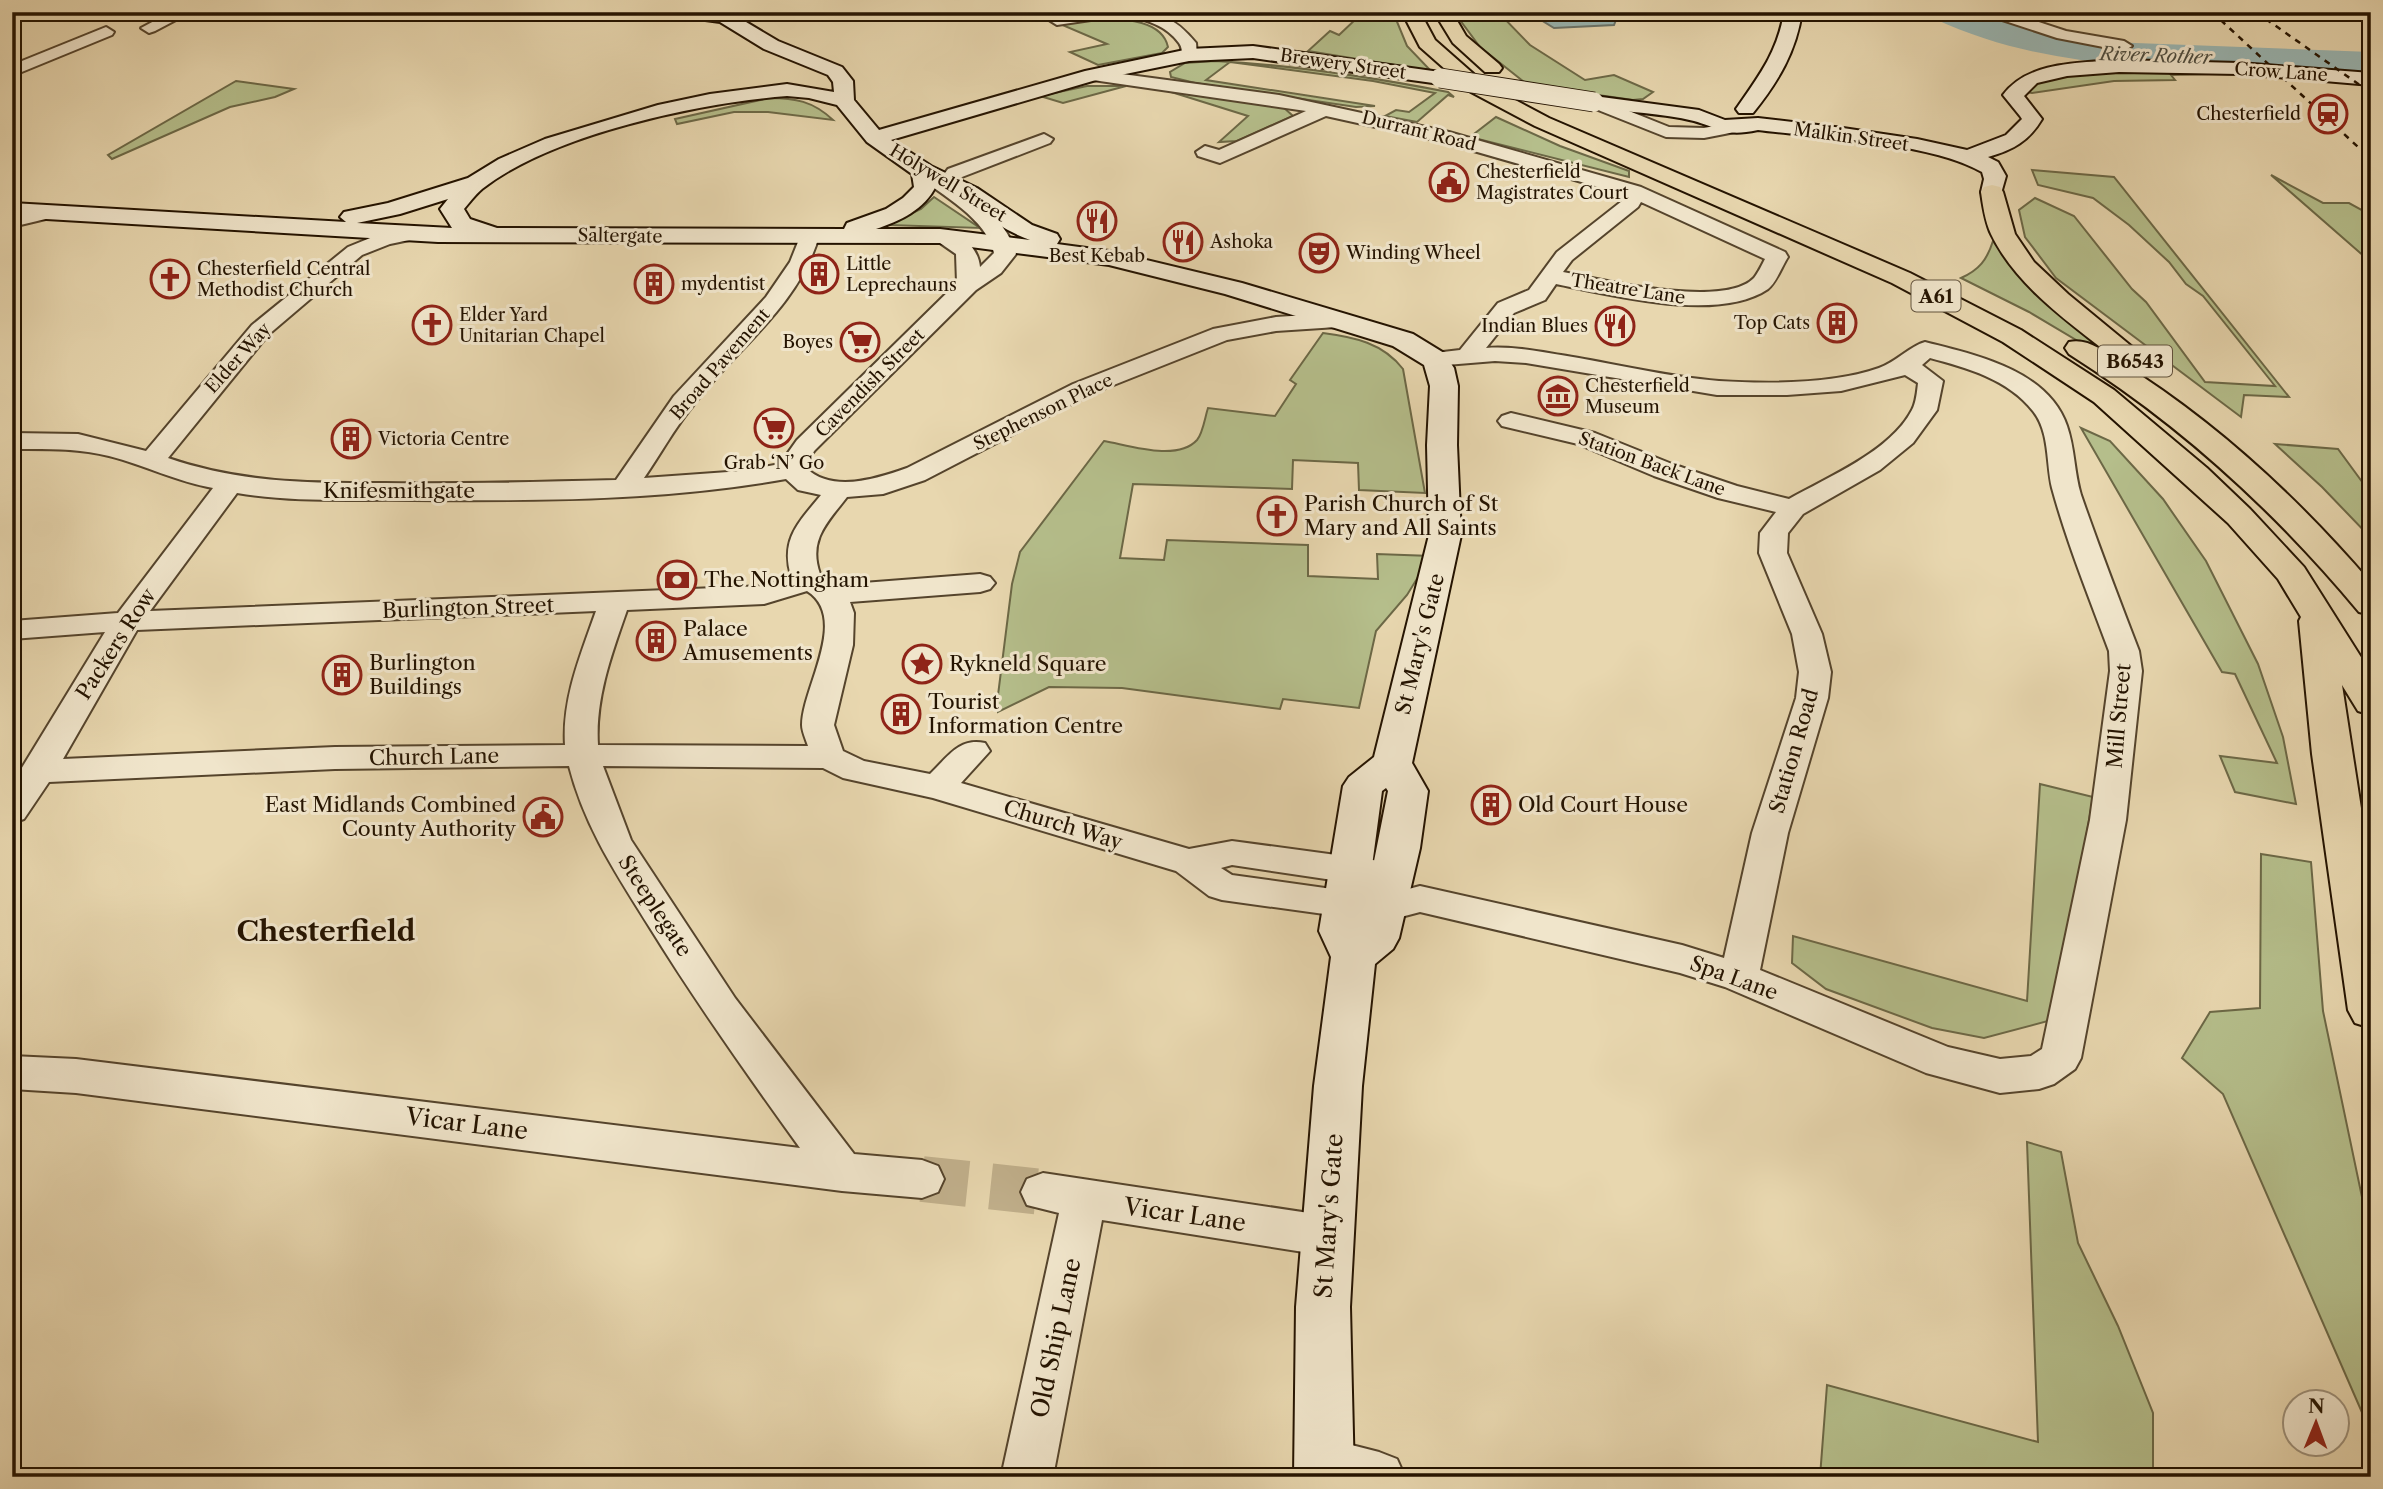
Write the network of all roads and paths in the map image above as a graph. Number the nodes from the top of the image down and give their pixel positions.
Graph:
1 (184, 12) edge
2 (683, 12) edge
3 (1111, 12) edge
4 (1131, 12) edge
5 (1411, 12) edge
6 (1443, 12) edge
7 (1794, 12) edge
8 (1992, 12) edge
9 (731, 15) edge
10 (1057, 20) dead end
11 (149, 28) dead end
12 (106, 32) dead end
13 (771, 45) junction
14 (2124, 46) dead end
15 (1189, 55) junction
16 (1164, 59) junction
17 (12, 71) edge
18 (1092, 75) junction
19 (2371, 79) edge
20 (1165, 84) junction
21 (716, 97) junction
22 (1594, 102) junction
23 (848, 105) junction
24 (1326, 108) junction
25 (948, 115) junction
26 (1699, 116) junction
27 (1752, 117) junction
28 (1734, 127) junction
29 (874, 138) junction
30 (1044, 139) dead end
31 (1205, 152) dead end
32 (1969, 156) junction
33 (923, 171) junction
34 (955, 173) dead end
35 (476, 183) junction
36 (1634, 191) junction
37 (1992, 191) joint
38 (12, 211) edge
39 (47, 213) junction
40 (12, 221) edge
41 (301, 226) junction
42 (412, 234) junction
43 (490, 234) junction
44 (809, 236) junction
45 (940, 236) junction
46 (1003, 242) junction
47 (1082, 252) junction
48 (1774, 261) joint
49 (968, 285) junction
50 (1543, 285) junction
51 (1267, 299) junction
52 (1337, 320) junction
53 (2032, 321) dead end
54 (1221, 334) junction
55 (2055, 334) dead end
56 (1916, 350) junction
57 (1467, 356) junction
58 (1434, 359) junction
59 (1511, 421) dead end
60 (12, 442) edge
61 (151, 461) junction
62 (799, 477) junction
63 (230, 484) junction
64 (624, 488) junction
65 (839, 490) junction
66 (2274, 497) junction
67 (1793, 508) junction
68 (980, 583) dead end
69 (819, 586) junction
70 (614, 603) junction
71 (2371, 605) edge
72 (2314, 610) junction
73 (127, 621) junction
74 (12, 630) edge
75 (2371, 703) edge
76 (972, 751) dead end
77 (584, 754) junction
78 (828, 757) junction
79 (39, 771) junction
80 (937, 787) junction
81 (12, 811) edge
82 (1378, 892) junction
83 (1739, 977) junction
84 (2371, 1010) edge
85 (12, 1072) edge
86 (2039, 1073) joint
87 (842, 1172) junction
88 (922, 1179) tunnel mouth
89 (1063, 1196) joint
90 (1329, 1236) junction
91 (1324, 1470) edge
92 (1027, 1477) edge
93 (1379, 1477) edge

1 - 11 street
2 - 9 main road
3 - 10 street
4 - 15 street
5 - 72 highway, A61
6 - 53 highway, A61
7 - 27 main road
8 - 14 street
9 - 13 main road, Holywell Street
12 - 17 street
13 - 21 main road
13 - 23 main road, Holywell Street
15 - 16 main road, Brewery Street / B6543
15 - 22 main road, Brewery Street / B6543, bridge
16 - 18 main road, Brewery Street / B6543
16 - 20 street
18 - 20 street, Durrant Road
18 - 25 main road, Durrant Road / B6543
19 - 32 main road, Crow Lane
20 - 24 street, Durrant Road
21 - 23 main road, B6543
21 - 35 main road, B6543
22 - 26 main road, Brewery Street / B6543
22 - 28 street, Brewery Street
23 - 25 main road, Durrant Road / B6543
23 - 29 main road, Holywell Street / B6543
24 - 31 street
24 - 36 street, Durrant Road
25 - 29 main road, Durrant Road / B6543
26 - 27 main road, B6543
26 - 28 main road, B6543
27 - 28 main road, B6543
27 - 32 main road, Malkin Street / B6543
29 - 33 main road, Holywell Street / B6543
30 - 34 street
32 - 37 main road, B6543
33 - 44 main road, B6543
33 - 46 street
33 - 47 main road, Holywell Street / B6543
35 - 41 main road, Saltergate
35 - 43 main road, B6543
36 - 48 street, Durrant Road
36 - 50 street
37 - 66 highway, B6543
38 - 39 main road, Saltergate
39 - 40 street
39 - 41 main road, Saltergate
41 - 42 main road, Saltergate
42 - 43 main road, Saltergate
42 - 61 street, Elder Way
43 - 44 main road, Saltergate / B6543
44 - 45 main road, Saltergate / B6543
44 - 64 street, Broad Pavement
45 - 46 main road, Holywell Street / B6543
45 - 49 street
46 - 47 main road, Holywell Street / B6543
46 - 49 street, Cavendish Street
47 - 51 main road, Holywell Street / B6543
48 - 50 street, Theatre Lane
49 - 62 street, Cavendish Street
50 - 57 street
51 - 52 main road, Holywell Street / B6543
51 - 54 street, Stephenson Place
52 - 54 street
52 - 58 main road, Holywell Street / B6543
54 - 65 street, Stephenson Place
55 - 66 highway
56 - 57 street
56 - 67 street, Station Road
56 - 86 street, Mill Street
57 - 58 street
58 - 82 main road, St Mary's Gate
59 - 67 street, Station Back Lane
60 - 61 street, Knifesmithgate
61 - 63 street, Knifesmithgate
62 - 64 street, Knifesmithgate
62 - 65 street, Stephenson Place
63 - 64 street, Knifesmithgate
63 - 73 street, Packers Row
65 - 69 street
66 - 71 highway
67 - 83 street, Station Road
68 - 69 street
69 - 70 street, Burlington Street
69 - 78 street
70 - 73 street, Burlington Street
70 - 77 street, Steeplegate
72 - 75 highway, A61
72 - 84 highway
73 - 74 street, Burlington Street
73 - 79 street, Packers Row
76 - 80 street
77 - 78 street, Church Lane
77 - 79 street, Church Lane
77 - 87 street, Steeplegate
78 - 80 street, Church Way
79 - 81 street, Packers Row
80 - 82 street, Church Way
82 - 83 street, Spa Lane
82 - 90 main road, St Mary's Gate
83 - 86 street, Spa Lane
85 - 87 street, Vicar Lane
87 - 88 street, Vicar Lane
89 - 90 street, Vicar Lane
89 - 92 street, Old Ship Lane
90 - 91 main road, St Mary's Gate
91 - 93 street

